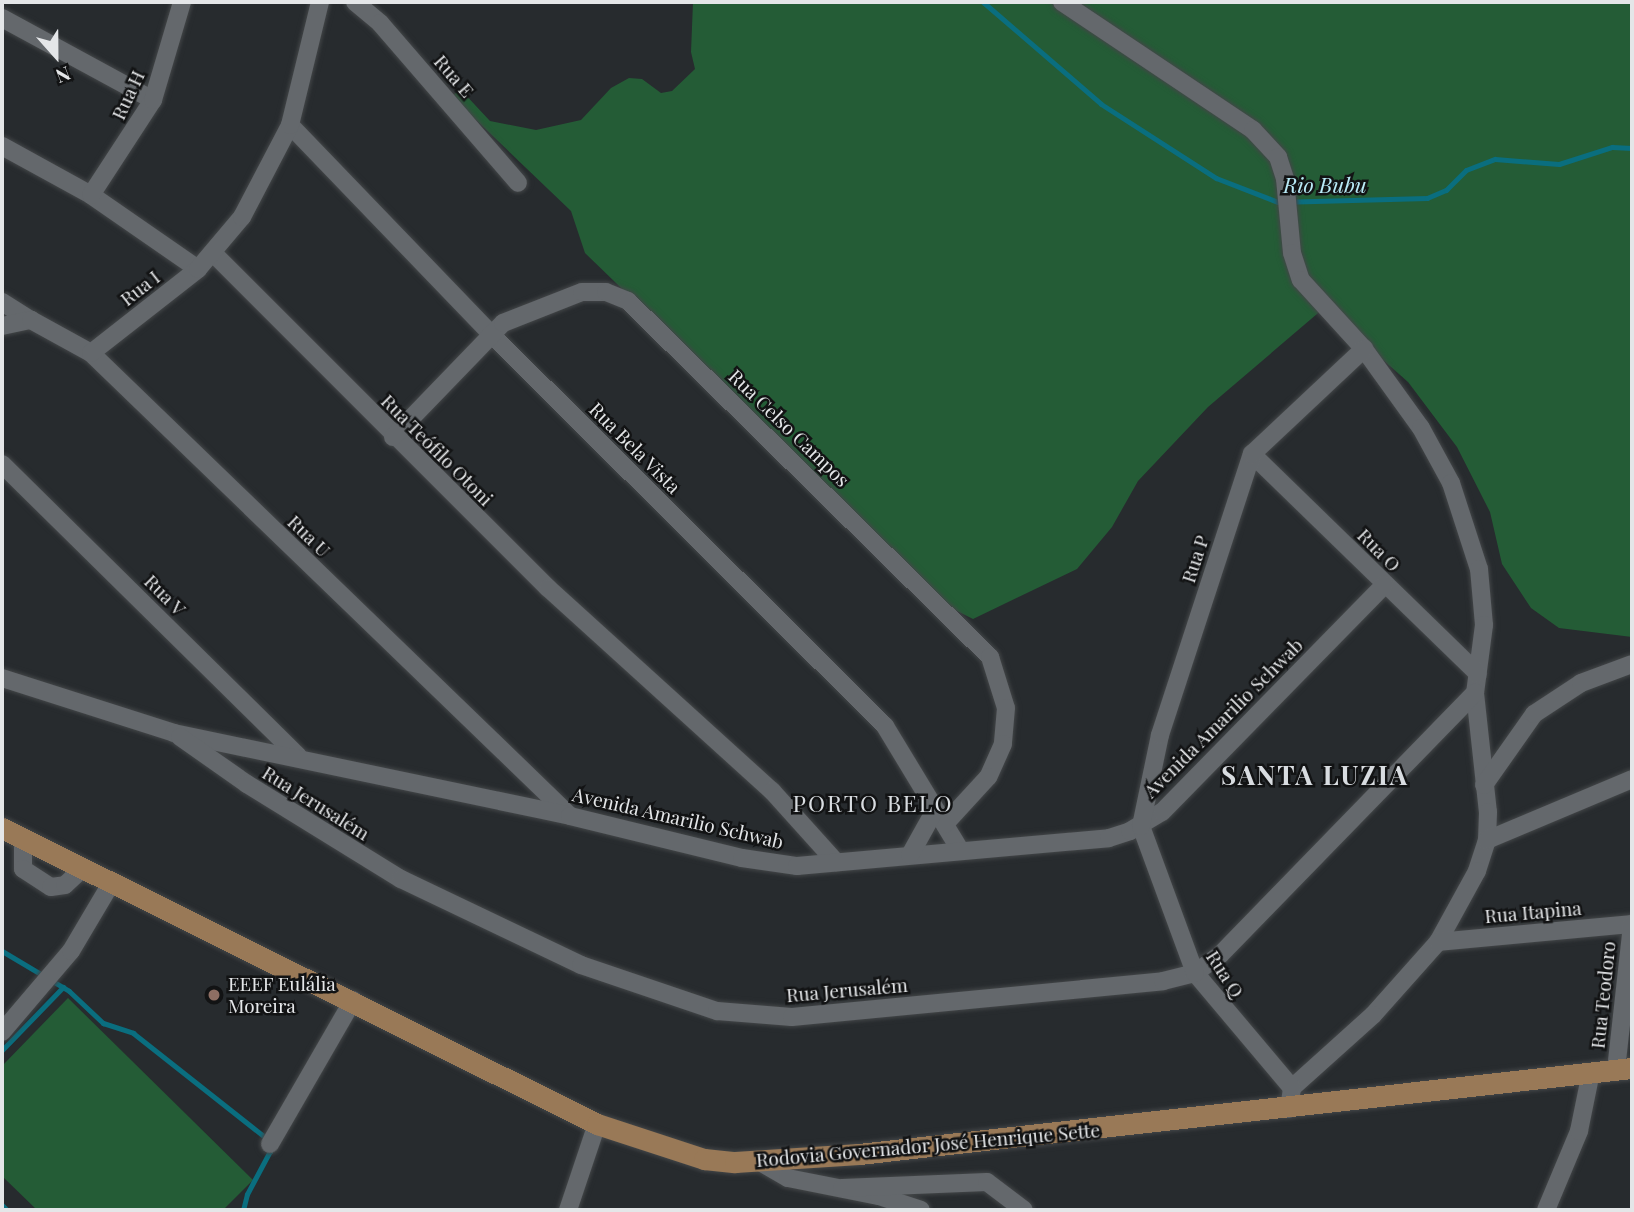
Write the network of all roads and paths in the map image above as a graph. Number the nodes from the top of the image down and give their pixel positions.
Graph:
1 (182, 2) edge
2 (320, 2) edge
3 (355, 2) edge
4 (1062, 2) edge
5 (2, 18) edge
6 (153, 100) junction
7 (290, 125) junction
8 (2, 146) edge
9 (518, 183) dead end
10 (91, 195) junction
11 (214, 254) junction
12 (198, 269) junction
13 (2, 302) edge
14 (31, 320) junction
15 (2, 326) edge
16 (491, 334) junction
17 (1364, 349) junction
18 (91, 353) junction
19 (393, 437) junction
20 (1252, 453) junction
21 (2, 464) edge
22 (1384, 585) junction
23 (1632, 664) edge
24 (1478, 674) junction
25 (2, 678) edge
26 (1475, 693) junction
27 (174, 733) junction
28 (298, 756) junction
29 (1632, 779) edge
30 (1484, 785) junction
31 (570, 816) junction
32 (940, 817) junction
33 (1141, 825) junction
34 (2, 828) edge
35 (23, 838) junction
36 (1487, 840) junction
37 (960, 850) junction
38 (910, 855) junction
39 (836, 862) junction
40 (83, 868) junction
41 (111, 882) junction
42 (1632, 924) edge
43 (1438, 942) junction
44 (1195, 973) junction
45 (353, 1000) junction
46 (2, 1032) edge
47 (1624, 1069) edge
48 (1591, 1072) junction
49 (1291, 1098) junction
50 (597, 1124) junction
51 (270, 1144) dead end
52 (760, 1162) junction
53 (842, 1188) junction
54 (568, 1210) edge
55 (921, 1210) edge
56 (1024, 1210) edge
57 (1546, 1210) edge

1 - 6 street, Rua H
2 - 7 street
3 - 9 street, Rua E
4 - 17 street
5 - 6 street
6 - 10 street, Rua H
7 - 11 street
7 - 16 street, Rua Bela Vista
8 - 10 street
10 - 12 street
11 - 12 street, Rua I
11 - 19 street, Rua Teófilo Otoni
12 - 18 street, Rua I
13 - 14 street, Rua U
14 - 15 street
14 - 18 street, Rua U
16 - 19 street, Rua Celso Campos
16 - 32 street, Rua Bela Vista
16 - 32 street, Rua Celso Campos
17 - 20 street, Rua P
17 - 24 street
18 - 31 street, Rua U
19 - 39 street, Rua Teófilo Otoni
20 - 22 street, Rua O
20 - 33 street, Rua P
21 - 28 street, Rua V
22 - 24 street, Rua O
22 - 33 street, Avenida Amarilio Schwab
23 - 30 street
24 - 26 street
25 - 27 street, Avenida Amarilio Schwab
26 - 30 street
26 - 44 street, Rua Jerusalém
27 - 28 street, Avenida Amarilio Schwab
27 - 44 street, Rua Jerusalém
28 - 31 street, Avenida Amarilio Schwab
29 - 36 street
30 - 36 street
31 - 39 street, Avenida Amarilio Schwab
32 - 37 street, Rua Bela Vista
32 - 38 street
33 - 37 street, Avenida Amarilio Schwab
33 - 44 street, Rua Q
34 - 35 main road, Rodovia Governador José Henrique Sette
35 - 40 main road, Rodovia Governador José Henrique Sette
35 - 40 street
36 - 43 street
37 - 38 street, Avenida Amarilio Schwab
38 - 39 street, Avenida Amarilio Schwab
40 - 41 main road, Rodovia Governador José Henrique Sette
41 - 45 main road, Rodovia Governador José Henrique Sette
41 - 46 street
42 - 43 street, Rua Itapina
42 - 47 street, Rua Teodoro
43 - 49 street
44 - 49 street, Rua Q
45 - 50 main road, Rodovia Governador José Henrique Sette
45 - 51 street
47 - 48 main road, Rodovia Governador José Henrique Sette
48 - 49 main road, Rodovia Governador José Henrique Sette
48 - 57 street
49 - 52 main road, Rodovia Governador José Henrique Sette
50 - 52 main road, Rodovia Governador José Henrique Sette
50 - 54 street
52 - 53 street
53 - 55 street
53 - 56 street

